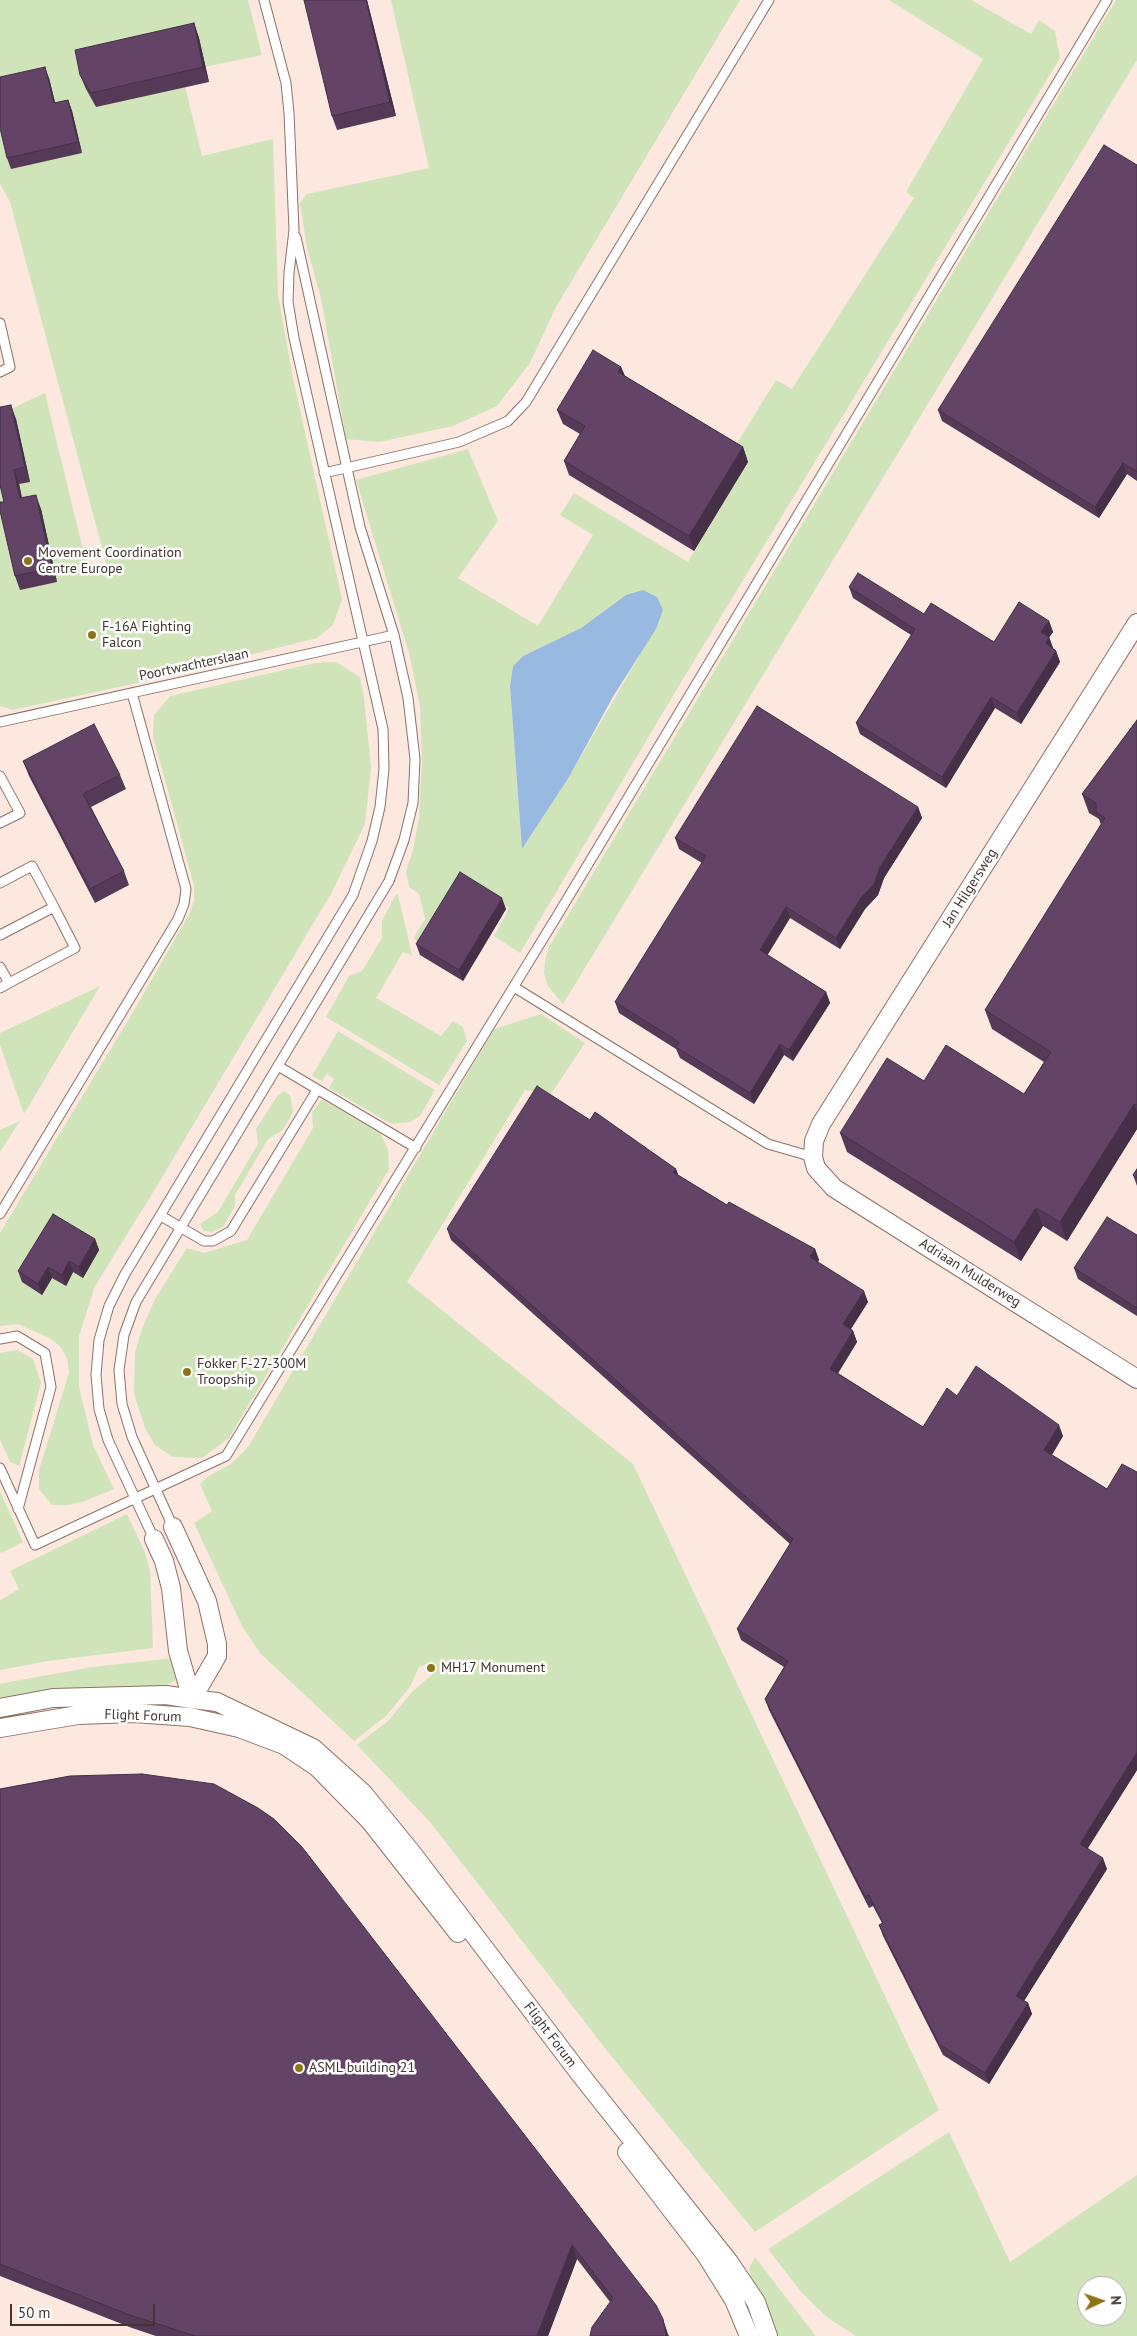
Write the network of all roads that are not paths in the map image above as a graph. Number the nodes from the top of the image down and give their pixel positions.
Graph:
1 (264, 0) edge
2 (770, 0) edge
3 (1107, 0) edge
4 (294, 230) junction
5 (0, 325) edge
6 (0, 372) edge
7 (347, 468) junction
8 (324, 473) junction
9 (1137, 623) edge
10 (394, 635) junction
11 (363, 642) junction
12 (132, 693) junction
13 (0, 722) edge
14 (0, 776) edge
15 (0, 824) edge
16 (0, 883) edge
17 (54, 907) junction
18 (0, 935) edge
19 (0, 967) edge
20 (9, 983) junction
21 (514, 987) junction
22 (0, 988) edge
23 (278, 1066) junction
24 (317, 1090) junction
25 (416, 1148) junction
26 (813, 1157) junction
27 (0, 1214) edge
28 (161, 1216) junction
29 (181, 1228) junction
30 (0, 1339) edge
31 (1137, 1380) edge
32 (0, 1468) edge
33 (156, 1490) junction
34 (135, 1499) junction
35 (18, 1508) junction
36 (173, 1527) joint
37 (154, 1539) joint
38 (192, 1699) junction
39 (0, 1708) edge
40 (0, 1728) edge
41 (284, 1745) junction
42 (313, 1748) junction
43 (317, 1767) junction
44 (749, 2336) edge
45 (768, 2336) edge

1 - 4 lane
2 - 7 lane
3 - 21 lane
4 - 7 lane
4 - 8 lane
5 - 6 lane
7 - 8 lane
7 - 10 lane
8 - 11 lane
9 - 26 street, Jan Hilgersweg
10 - 11 lane, Poortwachterslaan
10 - 23 lane
11 - 12 lane, Poortwachterslaan
11 - 28 lane
12 - 13 lane, Poortwachterslaan
12 - 27 lane
14 - 15 lane
16 - 17 lane
17 - 18 lane
17 - 20 lane
19 - 20 lane
20 - 22 lane
21 - 25 lane
21 - 26 lane
23 - 24 lane
23 - 29 lane
24 - 25 lane
24 - 29 lane
25 - 33 lane
26 - 31 street, Adriaan Mulderweg
28 - 29 lane
28 - 34 lane
29 - 33 lane
30 - 35 lane
32 - 35 lane
33 - 34 lane
33 - 36 lane
34 - 35 lane
34 - 37 lane
36 - 38 street, Flight Forum
37 - 38 street, Flight Forum
38 - 39 street, Flight Forum
38 - 42 street, Flight Forum
40 - 41 street, Flight Forum
41 - 42 street, Flight Forum
41 - 43 street, Flight Forum
42 - 43 street
42 - 45 street, Flight Forum
43 - 44 street, Flight Forum

